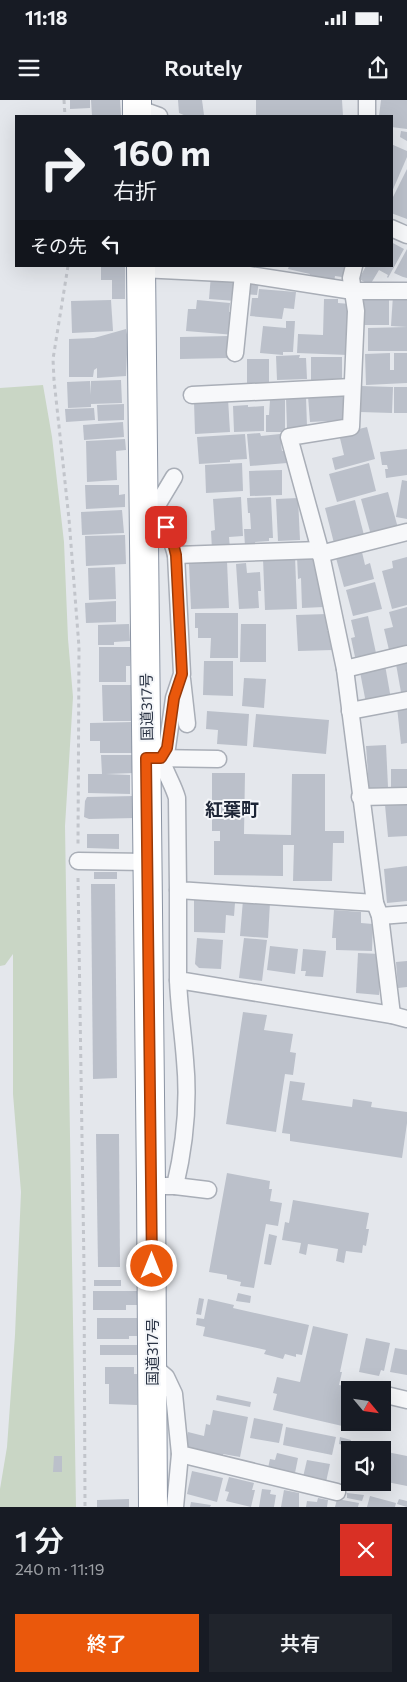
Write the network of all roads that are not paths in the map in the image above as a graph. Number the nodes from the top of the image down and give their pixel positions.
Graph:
1 (367, 100) edge
2 (366, 115) edge
3 (393, 229) edge
4 (407, 235) edge
5 (354, 267) edge
6 (141, 268) edge
7 (243, 274) junction
8 (353, 291) junction
9 (407, 291) edge
10 (235, 353) dead end
11 (352, 387) junction
12 (192, 395) dead end
13 (174, 476) dead end
14 (149, 512) junction
15 (407, 532) edge
16 (320, 552) junction
17 (176, 555) junction
18 (407, 654) edge
19 (345, 670) junction
20 (182, 674) junction
21 (407, 700) edge
22 (350, 711) junction
23 (187, 724) dead end
24 (154, 758) junction
25 (218, 759) dead end
26 (407, 796) edge
27 (360, 797) junction
28 (78, 861) road end
29 (148, 862) junction
30 (178, 890) junction
31 (377, 910) junction
32 (407, 914) edge
33 (178, 980) junction
34 (400, 1017) edge
35 (163, 1186) junction
36 (208, 1190) dead end
37 (152, 1365) junction
38 (391, 1396) edge
39 (407, 1400) edge
40 (180, 1454) junction
41 (337, 1492) dead end
42 (153, 1507) edge
43 (175, 1507) edge

1 - 2 street
3 - 4 street
5 - 8 street
6 - 7 street
6 - 14 highway, 国道317号
7 - 8 street
7 - 10 street
8 - 9 street
8 - 11 street
11 - 12 street
11 - 16 street
13 - 14 street
14 - 17 street
14 - 24 highway, 国道317号
15 - 16 street
16 - 17 street
16 - 19 street
17 - 20 street
18 - 19 street
19 - 22 street
20 - 23 street
20 - 24 street
21 - 22 street
22 - 27 street
24 - 25 street
24 - 29 highway, 国道317号
24 - 30 street
26 - 27 street
27 - 31 street
28 - 29 street
29 - 35 highway, 国道317号
30 - 31 street
30 - 33 street
31 - 32 street
31 - 34 street
33 - 34 street
33 - 35 street
35 - 36 street
35 - 37 highway, 国道317号
37 - 40 street
37 - 42 highway, 国道317号
38 - 39 street
40 - 41 street
40 - 43 street

